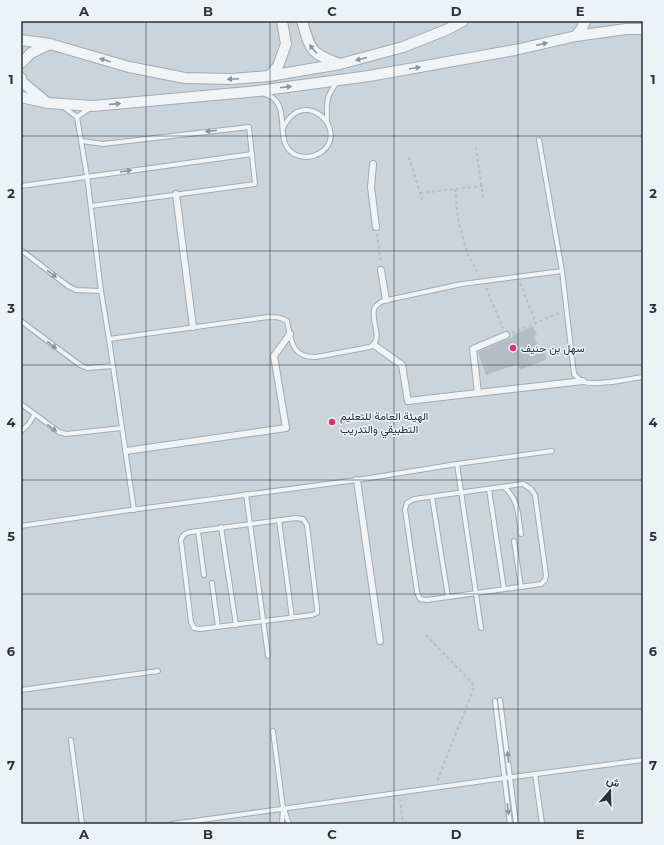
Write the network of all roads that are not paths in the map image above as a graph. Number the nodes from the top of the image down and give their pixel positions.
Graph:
1 (282, 21) edge
2 (302, 21) edge
3 (463, 21) edge
4 (585, 21) edge
5 (612, 21) edge
6 (626, 29) junction
7 (643, 29) edge
8 (576, 36) junction
9 (21, 40) edge
10 (50, 44) junction
11 (21, 63) edge
12 (340, 64) junction
13 (270, 76) junction
14 (21, 78) edge
15 (338, 81) junction
16 (258, 91) junction
17 (21, 97) edge
18 (48, 103) junction
19 (59, 104) junction
20 (93, 106) junction
21 (77, 117) junction
22 (327, 122) junction
23 (283, 128) junction
24 (539, 140) dead end
25 (82, 142) junction
26 (252, 154) junction
27 (373, 164) dead end
28 (87, 176) junction
29 (21, 186) edge
30 (176, 194) junction
31 (91, 206) junction
32 (376, 227) road end
33 (21, 250) edge
34 (381, 270) road end
35 (562, 271) junction
36 (101, 291) junction
37 (386, 300) junction
38 (21, 321) edge
39 (193, 327) junction
40 (290, 334) junction
41 (506, 335) road end
42 (109, 339) junction
43 (374, 345) junction
44 (113, 366) junction
45 (643, 377) edge
46 (583, 381) junction
47 (478, 393) junction
48 (21, 404) edge
49 (35, 414) junction
50 (122, 428) junction
51 (21, 431) edge
52 (126, 450) junction
53 (552, 451) dead end
54 (457, 464) junction
55 (357, 480) junction
56 (504, 487) junction
57 (489, 489) junction
58 (461, 493) junction
59 (246, 494) junction
60 (432, 496) junction
61 (134, 510) junction
62 (278, 520) junction
63 (250, 524) junction
64 (21, 526) edge
65 (221, 528) junction
66 (198, 530) junction
67 (521, 534) dead end
68 (514, 540) dead end
69 (204, 576) dead end
70 (212, 583) dead end
71 (521, 587) junction
72 (504, 589) junction
73 (476, 593) junction
74 (448, 597) junction
75 (292, 618) junction
76 (263, 621) junction
77 (236, 625) junction
78 (218, 627) junction
79 (481, 628) dead end
80 (380, 642) dead end
81 (268, 656) dead end
82 (158, 671) dead end
83 (21, 690) edge
84 (500, 700) dead end
85 (495, 701) dead end
86 (273, 731) dead end
87 (71, 740) dead end
88 (643, 760) edge
89 (535, 774) junction
90 (511, 777) junction
91 (505, 778) junction
92 (284, 808) junction
93 (82, 824) edge
94 (172, 824) edge
95 (282, 824) edge
96 (289, 824) edge
97 (510, 824) edge
98 (516, 824) edge
99 (542, 824) edge

1 - 13 street
12 -> 2 street
3 -> 12 street
4 - 8 street
5 - 6 street
6 - 7 street
6 - 8 street
15 -> 8 street
9 - 10 street
10 - 11 street
13 -> 10 street
12 - 13 street
14 - 18 street
16 -> 15 street
15 - 22 lane
20 -> 16 street
16 - 23 lane
17 - 18 street
18 - 19 street
19 - 20 street
19 - 21 lane
20 - 21 lane
21 - 25 lane
22 - 23 lane
22 - 23 lane
24 - 35 lane
26 -> 25 lane
25 - 28 lane
28 -> 26 lane
26 - 30 lane
27 - 32 street
28 - 29 lane
28 - 31 lane
30 - 31 lane
30 - 39 street
31 - 36 lane
33 -> 36 lane
34 - 37 street
35 - 37 lane
35 - 46 lane
36 - 42 lane
37 - 43 lane
38 -> 44 lane
39 - 40 lane
39 - 42 lane
40 - 43 lane
40 - 52 street
41 - 47 street
42 - 44 lane
43 - 47 street
44 - 50 lane
45 - 46 lane
46 - 47 street
48 - 49 lane
49 -> 50 lane
49 - 51 lane
50 - 52 lane
52 - 61 lane
53 - 54 lane
54 - 55 lane
54 - 58 lane
55 - 59 lane
55 - 80 street
56 - 57 lane
56 - 67 lane
56 - 71 lane
57 - 58 lane
57 - 72 lane
58 - 60 lane
58 - 73 lane
59 - 61 lane
59 - 63 lane
60 - 74 lane
60 - 74 lane
61 - 64 lane
62 - 63 lane
62 - 75 lane
62 - 75 lane
63 - 65 lane
63 - 76 lane
65 - 66 lane
65 - 77 lane
66 - 69 lane
66 - 78 lane
68 - 71 lane
70 - 78 lane
71 - 72 lane
72 - 73 lane
73 - 74 lane
73 - 79 lane
75 - 76 lane
76 - 77 lane
76 - 81 lane
77 - 78 lane
82 - 83 lane
90 -> 84 lane
85 - 91 lane
86 - 92 lane
87 - 93 lane
88 - 89 lane
89 - 90 lane
89 - 99 lane
90 - 91 lane
90 - 98 lane
91 - 92 lane
91 -> 97 lane
92 - 94 lane
92 - 95 lane
92 - 96 lane

